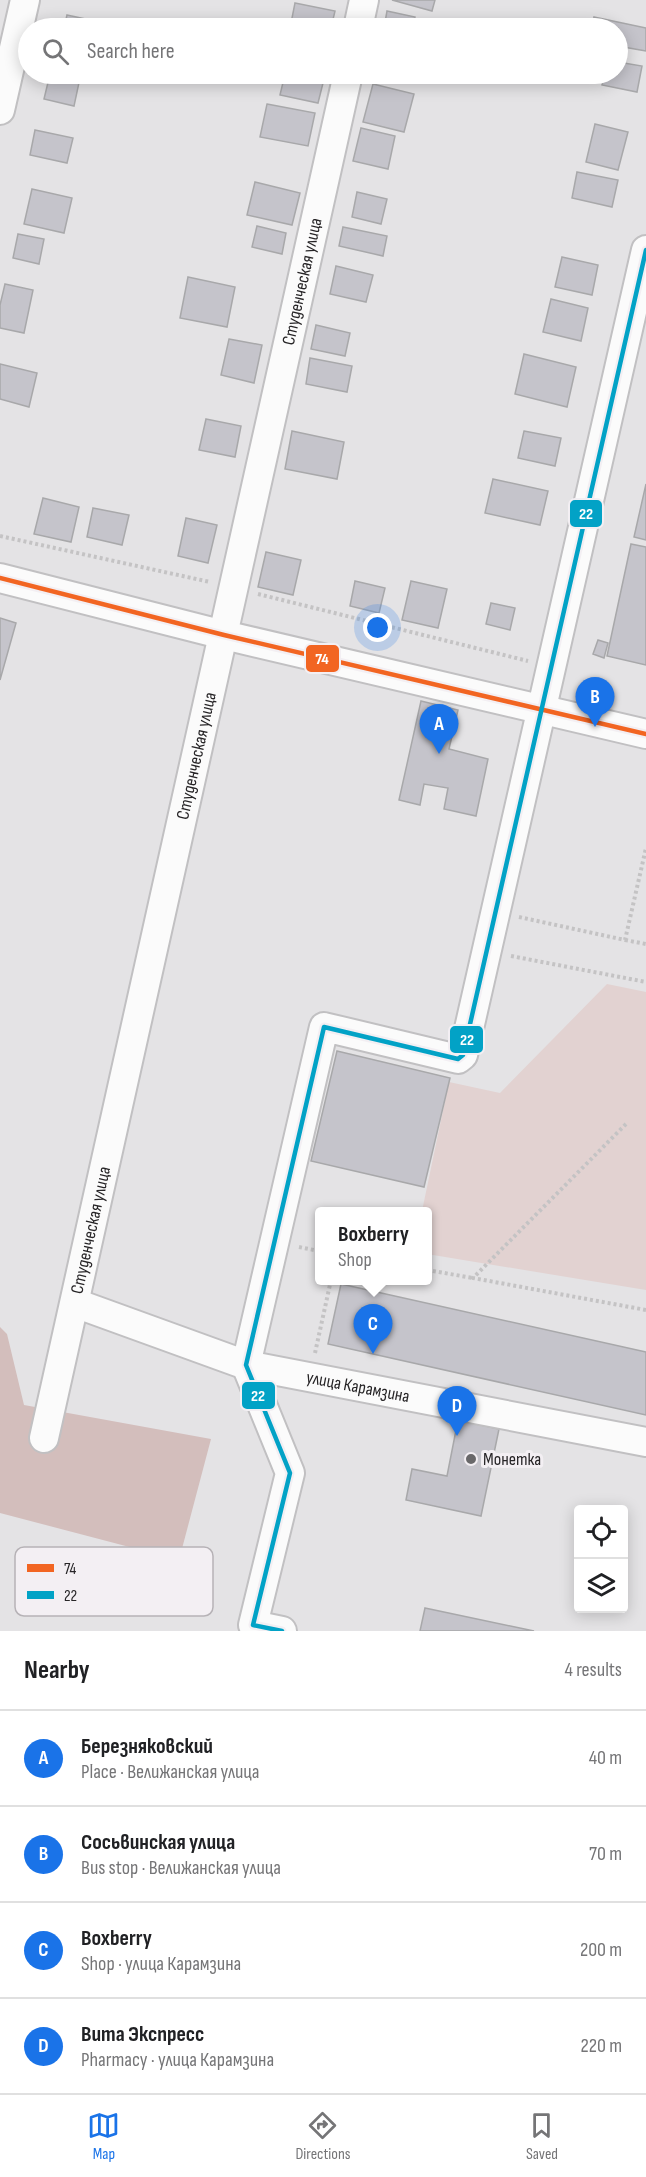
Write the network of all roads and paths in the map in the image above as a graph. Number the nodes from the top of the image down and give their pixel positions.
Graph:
1 (25, 0) edge
2 (364, 0) edge
3 (21, 18) edge
4 (360, 18) edge
5 (18, 31) edge
6 (346, 84) edge
7 (0, 110) edge
8 (646, 250) edge
9 (0, 536) edge
10 (0, 578) edge
11 (234, 588) junction
12 (224, 635) junction
13 (551, 667) junction
14 (541, 710) junction
15 (646, 734) edge
16 (646, 848) edge
17 (517, 916) dead end
18 (625, 940) junction
19 (646, 944) edge
20 (487, 951) junction
21 (646, 982) edge
22 (626, 1124) dead end
23 (432, 1271) edge
24 (473, 1278) junction
25 (330, 1285) edge
26 (75, 1304) junction
27 (646, 1310) edge
28 (246, 1365) junction
29 (310, 1378) junction
30 (44, 1438) dead end
31 (646, 1442) edge
32 (282, 1631) edge

1 - 3 street
2 - 4 street
5 - 7 street
6 - 11 street, Студенческая улица
8 - 13 street
9 - 11 path
10 - 12 street
11 - 12 street, Студенческая улица
11 - 13 path
12 - 14 street
12 - 26 street, Студенческая улица
13 - 14 street
14 - 15 street
14 - 20 street
16 - 18 path
17 - 18 path
18 - 19 path
20 - 21 path
20 - 28 street
22 - 24 path
23 - 24 path
24 - 27 path
25 - 29 path
26 - 28 street, улица Карамзина
26 - 30 street, Студенческая улица
28 - 29 street, улица Карамзина
28 - 32 street
29 - 31 street, улица Карамзина

